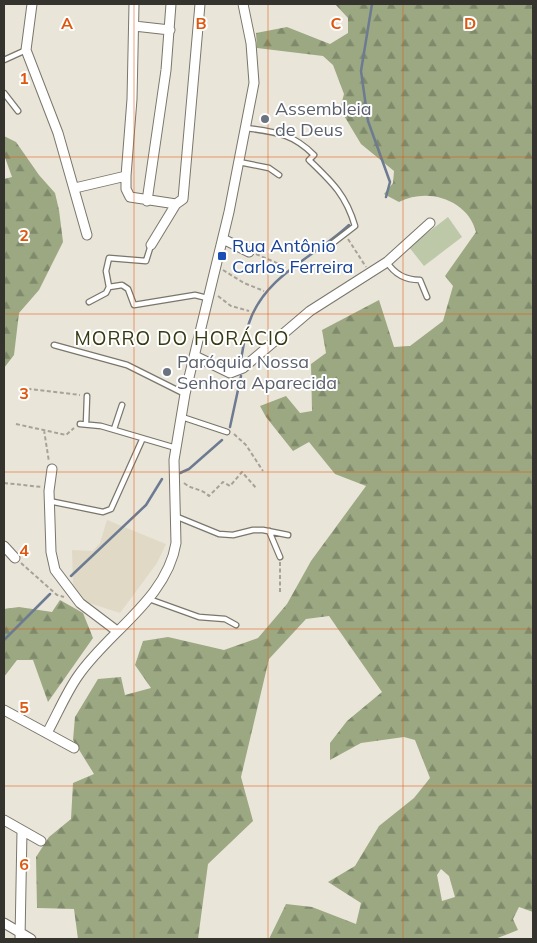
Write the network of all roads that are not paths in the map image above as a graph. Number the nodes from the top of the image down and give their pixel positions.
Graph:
1 (32, 4) edge
2 (134, 4) edge
3 (171, 4) edge
4 (200, 4) edge
5 (243, 4) edge
6 (134, 26) junction
7 (170, 30) junction
8 (26, 50) junction
9 (4, 60) edge
10 (4, 93) edge
11 (18, 111) dead end
12 (245, 128) junction
13 (238, 162) junction
14 (279, 175) dead end
15 (126, 176) junction
16 (75, 188) junction
17 (147, 200) junction
18 (176, 204) junction
19 (430, 223) dead end
20 (87, 235) dead end
21 (223, 239) junction
22 (152, 245) joint
23 (329, 246) dead end
24 (249, 252) road end
25 (387, 262) junction
26 (109, 288) junction
27 (209, 294) junction
28 (427, 297) dead end
29 (89, 302) dead end
30 (54, 345) dead end
31 (195, 356) junction
32 (185, 394) junction
33 (88, 396) road end
34 (122, 405) dead end
35 (182, 417) junction
36 (114, 430) junction
37 (227, 432) road end
38 (142, 440) junction
39 (176, 448) junction
40 (52, 468) road end
41 (49, 501) junction
42 (175, 516) junction
43 (269, 531) junction
44 (288, 536) dead end
45 (4, 546) edge
46 (280, 557) road end
47 (15, 558) road end
48 (148, 598) junction
49 (236, 625) dead end
50 (117, 631) junction
51 (4, 710) edge
52 (47, 733) junction
53 (74, 748) dead end
54 (4, 820) edge
55 (22, 831) junction
56 (41, 840) dead end
57 (4, 923) edge
58 (20, 936) edge
59 (32, 939) edge

1 - 8 street
2 - 6 street
3 - 7 street
4 - 18 street
5 - 12 street
6 - 7 street
6 - 15 street
7 - 17 street
8 - 9 lane
8 - 16 street
10 - 11 lane
12 - 13 street
12 - 23 lane
13 - 14 lane
13 - 21 street
15 - 16 street
15 - 17 street
16 - 20 street
17 - 18 street
18 - 22 street
19 - 25 street
21 - 24 street
21 - 27 street
22 - 26 lane
25 - 28 lane
25 - 31 street
26 - 27 lane
26 - 29 lane
27 - 31 street
30 - 32 lane
31 - 32 street
32 - 35 street
33 - 36 lane
34 - 36 lane
35 - 37 lane
35 - 39 street
36 - 38 lane
38 - 39 lane
38 - 41 lane
39 - 42 street
40 - 41 street
41 - 50 street
42 - 43 lane
42 - 48 street
43 - 44 lane
43 - 46 lane
45 - 47 street
48 - 49 lane
48 - 50 street
50 - 52 street
51 - 52 street
52 - 53 street
54 - 55 street
55 - 56 street
55 - 58 street
57 - 58 street
58 - 59 street

